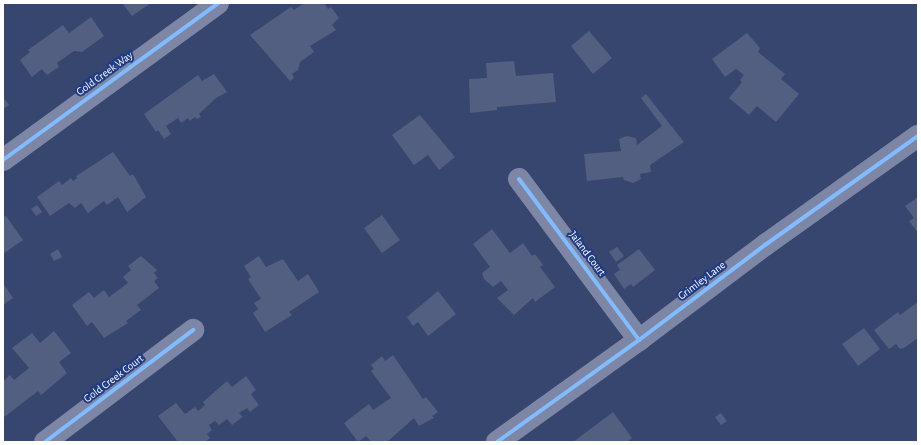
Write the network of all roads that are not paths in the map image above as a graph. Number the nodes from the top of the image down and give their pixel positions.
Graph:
1 (218, 3) edge
2 (918, 136) edge
3 (3, 160) edge
4 (519, 179) dead end
5 (193, 330) dead end
6 (640, 340) junction
7 (45, 442) edge
8 (497, 442) edge

1 - 3 street, Gold Creek Way
2 - 6 street, Grimley Lane
4 - 6 street, Jaland Court
5 - 7 street, Gold Creek Court
6 - 8 street, Grimley Lane

